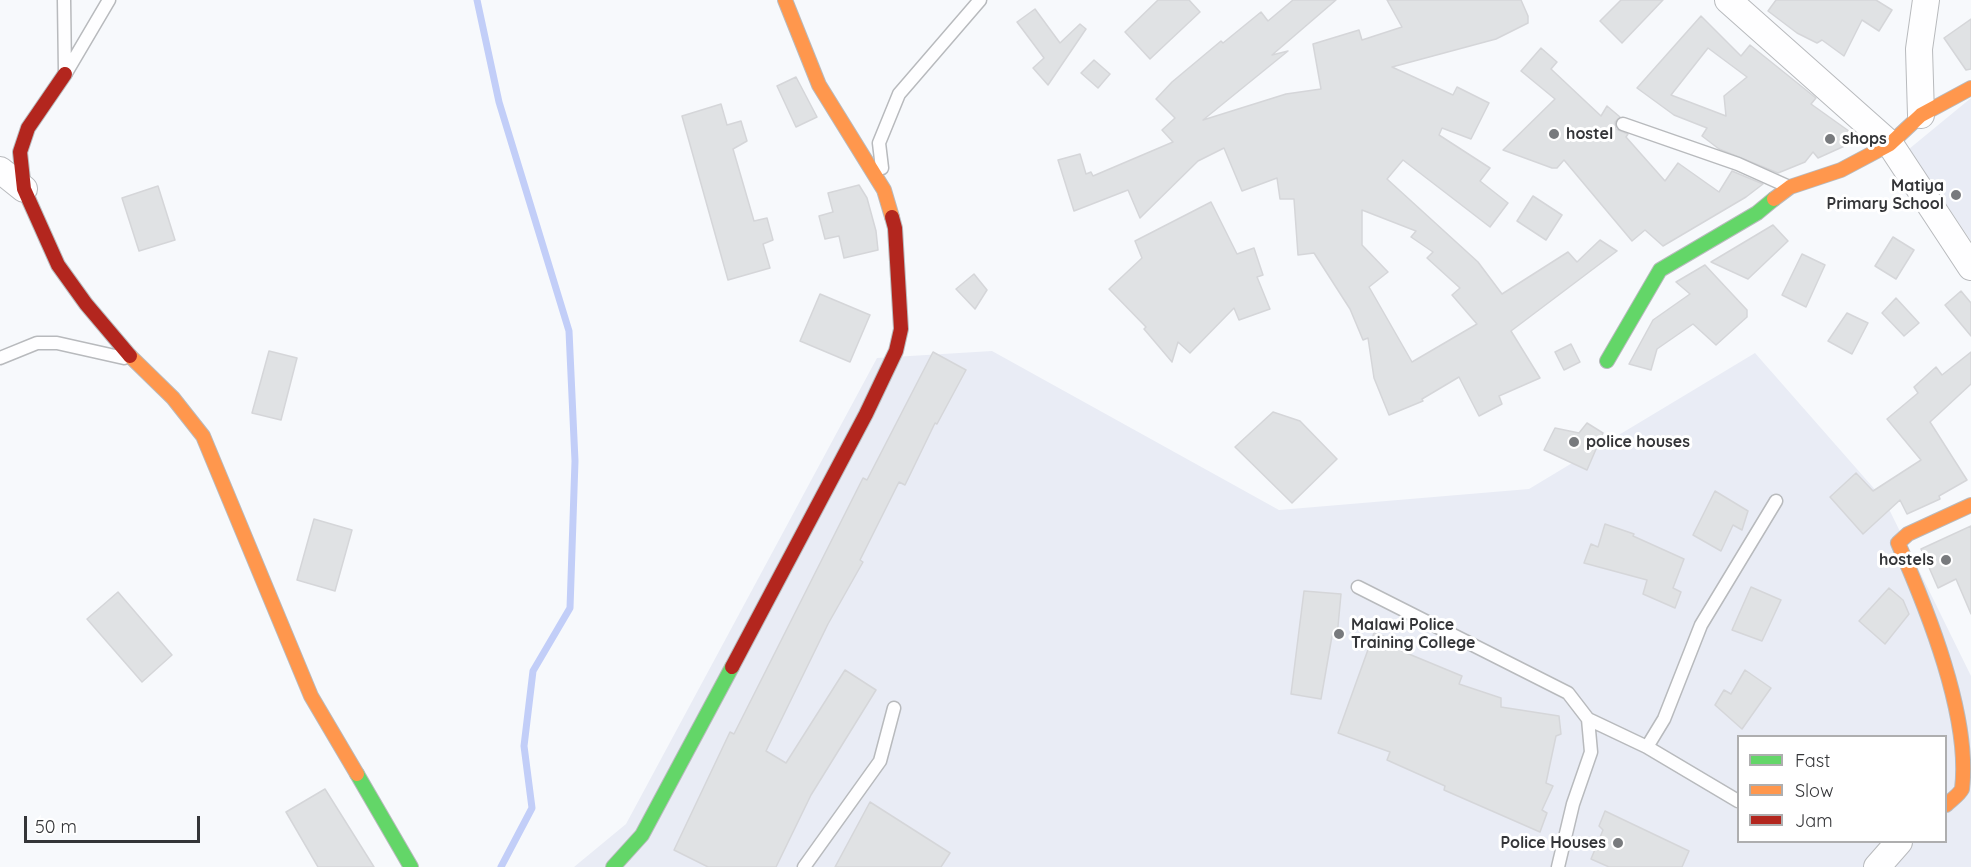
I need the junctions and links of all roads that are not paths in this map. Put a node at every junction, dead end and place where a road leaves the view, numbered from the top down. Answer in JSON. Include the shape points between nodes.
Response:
{"nodes":[{"id":1,"x":64,"y":0,"type":"edge"},
{"id":2,"x":109,"y":0,"type":"edge"},
{"id":3,"x":785,"y":0,"type":"edge"},
{"id":4,"x":980,"y":0,"type":"edge"},
{"id":5,"x":1728,"y":0,"type":"edge"},
{"id":6,"x":1926,"y":0,"type":"edge"},
{"id":7,"x":65,"y":74,"type":"junction"},
{"id":8,"x":1971,"y":88,"type":"edge"},
{"id":9,"x":1921,"y":115,"type":"junction"},
{"id":10,"x":1623,"y":124,"type":"dead end"},
{"id":11,"x":1890,"y":144,"type":"junction"},
{"id":12,"x":0,"y":170,"type":"edge"},
{"id":13,"x":1790,"y":187,"type":"junction"},
{"id":14,"x":24,"y":189,"type":"junction"},
{"id":15,"x":884,"y":190,"type":"junction"},
{"id":16,"x":1971,"y":267,"type":"edge"},
{"id":17,"x":0,"y":358,"type":"edge"},
{"id":18,"x":134,"y":360,"type":"junction"},
{"id":19,"x":1607,"y":361,"type":"dead end"},
{"id":20,"x":1776,"y":501,"type":"dead end"},
{"id":21,"x":1971,"y":505,"type":"edge"},
{"id":22,"x":1358,"y":587,"type":"dead end"},
{"id":23,"x":894,"y":708,"type":"dead end"},
{"id":24,"x":1588,"y":719,"type":"junction"},
{"id":25,"x":1647,"y":747,"type":"junction"},
{"id":26,"x":1737,"y":800,"type":"edge"},
{"id":27,"x":1947,"y":804,"type":"edge"},
{"id":28,"x":1898,"y":843,"type":"edge"},
{"id":29,"x":623,"y":864,"type":"edge"},
{"id":30,"x":411,"y":867,"type":"edge"},
{"id":31,"x":804,"y":867,"type":"edge"},
{"id":32,"x":1558,"y":867,"type":"edge"},
{"id":33,"x":1877,"y":867,"type":"edge"}],
"edges":[{"from":1,"to":7,"type":"lane"},
{"from":2,"to":7,"type":"lane"},
{"from":3,"to":15,"type":"street","via":[[819,85]]},
{"from":4,"to":15,"type":"lane","via":[[899,94],[879,143]]},
{"from":5,"to":11,"type":"street"},
{"from":6,"to":9,"type":"street","via":[[1919,49]]},
{"from":7,"to":14,"type":"street","via":[[28,128],[20,152]]},
{"from":8,"to":9,"type":"street"},
{"from":9,"to":11,"type":"street"},
{"from":10,"to":13,"type":"lane","via":[[1738,164]]},
{"from":11,"to":13,"type":"street","via":[[1841,170]]},
{"from":11,"to":16,"type":"street"},
{"from":12,"to":14,"type":"street"},
{"from":13,"to":19,"type":"street","via":[[1757,213],[1660,270]]},
{"from":14,"to":18,"type":"street","via":[[58,265]]},
{"from":15,"to":29,"type":"street","via":[[895,228],[901,329],[896,351],[656,810]]},
{"from":17,"to":18,"type":"lane","via":[[37,343],[57,343]]},
{"from":18,"to":30,"type":"street","via":[[173,398],[203,436],[311,696]]},
{"from":20,"to":25,"type":"lane","via":[[1701,625],[1664,719]]},
{"from":21,"to":27,"type":"street","via":[[1908,534],[1898,543],[1962,688],[1970,756],[1961,791]]},
{"from":22,"to":24,"type":"lane","via":[[1568,693]]},
{"from":23,"to":31,"type":"lane","via":[[880,761]]},
{"from":24,"to":25,"type":"lane"},
{"from":24,"to":32,"type":"lane","via":[[1591,752]]},
{"from":25,"to":26,"type":"lane"},
{"from":28,"to":33,"type":"street"}]}
